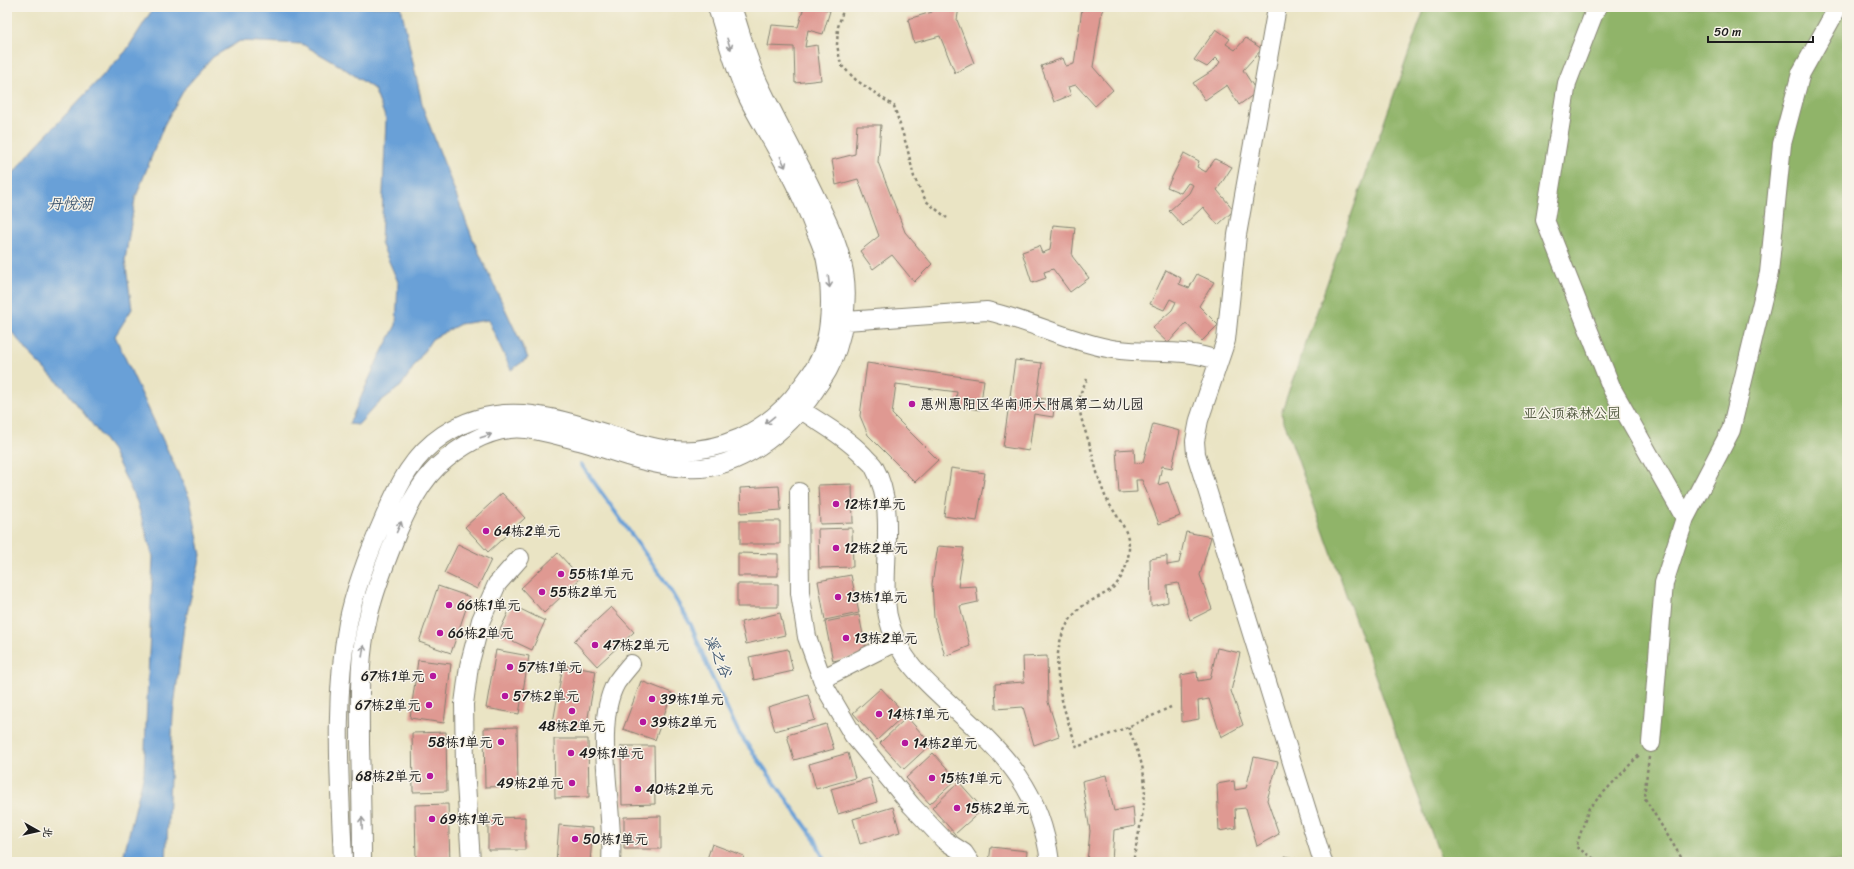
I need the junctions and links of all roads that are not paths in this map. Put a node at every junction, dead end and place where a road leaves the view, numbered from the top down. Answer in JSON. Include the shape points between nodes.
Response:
{"nodes":[{"id":1,"x":717,"y":7,"type":"edge"},
{"id":2,"x":732,"y":7,"type":"edge"},
{"id":3,"x":1277,"y":7,"type":"edge"},
{"id":4,"x":1598,"y":7,"type":"edge"},
{"id":5,"x":1838,"y":7,"type":"edge"},
{"id":6,"x":835,"y":322,"type":"junction"},
{"id":7,"x":1219,"y":361,"type":"junction"},
{"id":8,"x":795,"y":406,"type":"junction"},
{"id":9,"x":798,"y":492,"type":"dead end"},
{"id":10,"x":1685,"y":518,"type":"junction"},
{"id":11,"x":520,"y":558,"type":"dead end"},
{"id":12,"x":897,"y":641,"type":"junction"},
{"id":13,"x":631,"y":664,"type":"dead end"},
{"id":14,"x":822,"y":679,"type":"junction"},
{"id":15,"x":1650,"y":742,"type":"road end"},
{"id":16,"x":343,"y":862,"type":"edge"},
{"id":17,"x":362,"y":862,"type":"edge"},
{"id":18,"x":471,"y":862,"type":"edge"},
{"id":19,"x":611,"y":862,"type":"edge"},
{"id":20,"x":970,"y":862,"type":"edge"},
{"id":21,"x":1050,"y":862,"type":"edge"},
{"id":22,"x":1323,"y":862,"type":"edge"}],
"edges":[{"from":1,"to":6,"type":"street","one_way":true,"via":[[745,91],[779,152],[826,258]]},
{"from":2,"to":6,"type":"street","via":[[758,81],[826,217],[838,249],[844,275],[844,310]]},
{"from":3,"to":7,"type":"street","via":[[1237,235],[1226,340]]},
{"from":4,"to":10,"type":"street","via":[[1567,83],[1545,220],[1612,389]]},
{"from":5,"to":10,"type":"street","via":[[1801,73],[1782,144],[1769,272],[1731,430]]},
{"from":6,"to":7,"type":"street","via":[[987,311],[1107,348],[1135,353],[1172,351],[1196,354]]},
{"from":6,"to":8,"type":"street","via":[[839,342],[829,368]]},
{"from":7,"to":22,"type":"street","via":[[1198,420],[1196,454]]},
{"from":8,"to":12,"type":"street","via":[[831,429],[874,466],[884,493],[887,533],[886,602]]},
{"from":8,"to":16,"type":"street","one_way":true,"via":[[746,435],[725,444],[702,450],[674,451],[560,420],[522,413],[489,414],[444,434],[411,464],[379,530],[349,619],[338,714]]},
{"from":17,"to":8,"type":"street","one_way":true,"via":[[361,664],[367,620],[399,527],[416,493],[436,468],[481,437],[511,428],[549,433],[664,465],[689,469],[717,466],[764,442]]},
{"from":9,"to":14,"type":"street","via":[[800,593],[807,637]]},
{"from":10,"to":15,"type":"street","via":[[1664,583]]},
{"from":11,"to":18,"type":"street","via":[[497,584],[481,620],[469,666],[464,704]]},
{"from":12,"to":14,"type":"street"},
{"from":12,"to":21,"type":"street","via":[[905,656],[925,681],[1007,758],[1033,799],[1047,839]]},
{"from":13,"to":19,"type":"street","via":[[615,684],[606,712],[605,745]]},
{"from":14,"to":20,"type":"street","via":[[853,735],[911,805],[944,840],[964,853]]}]}
